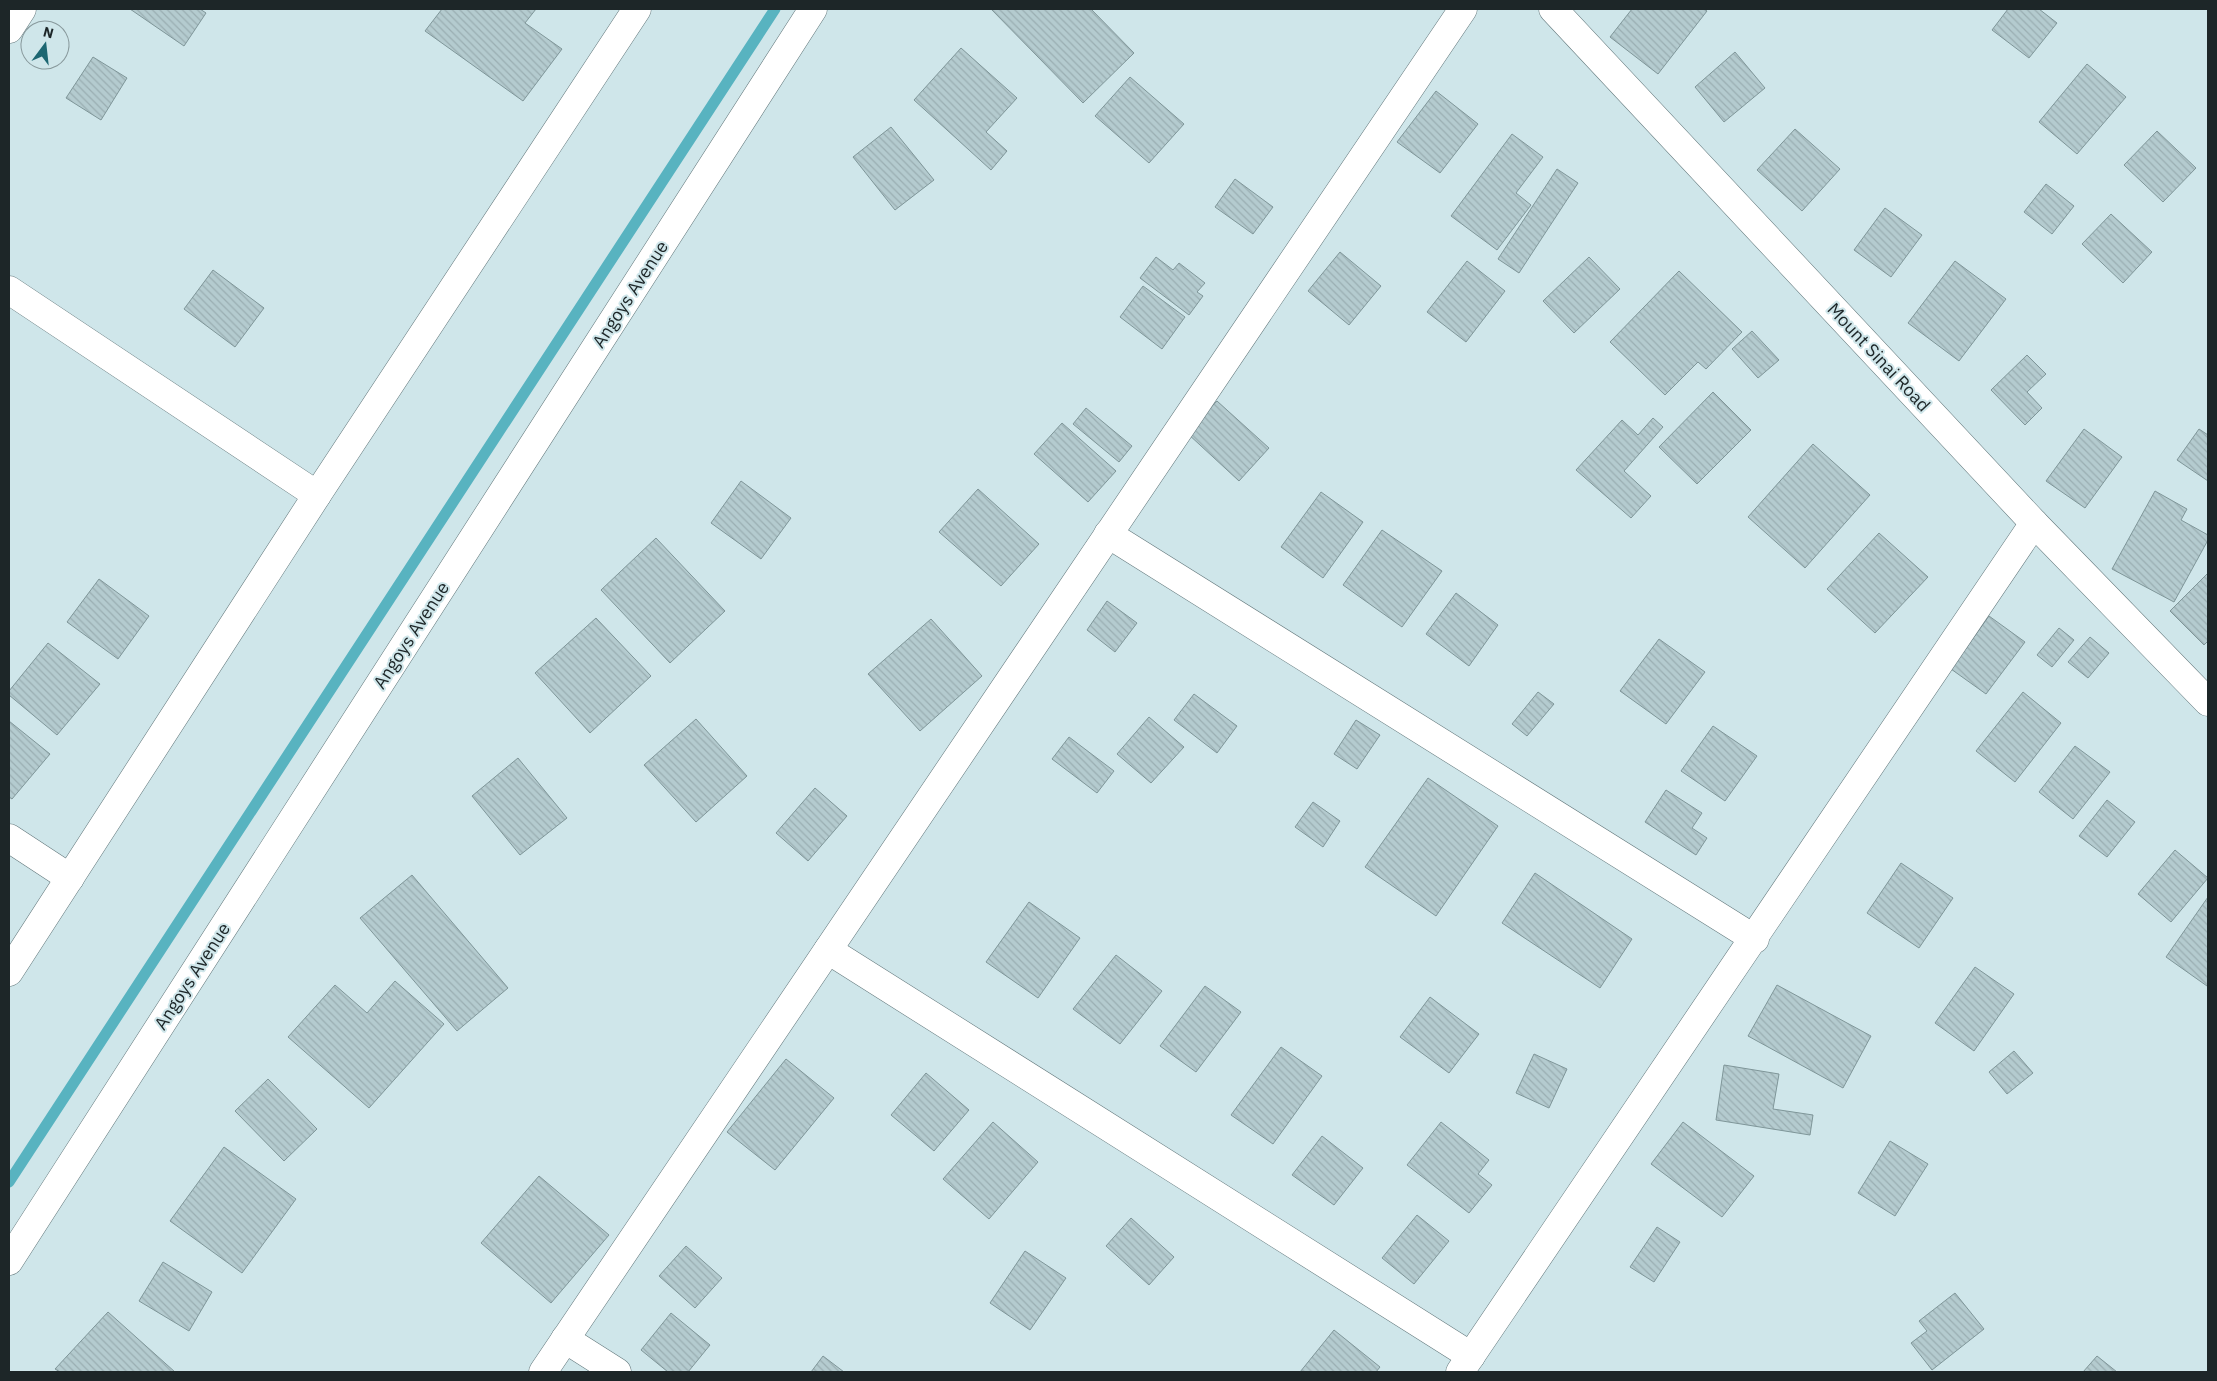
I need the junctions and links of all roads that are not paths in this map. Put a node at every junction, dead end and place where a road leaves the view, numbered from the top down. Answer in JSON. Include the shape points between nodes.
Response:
{"nodes":[{"id":1,"x":22,"y":9,"type":"edge"},
{"id":2,"x":638,"y":9,"type":"edge"},
{"id":3,"x":813,"y":9,"type":"edge"},
{"id":4,"x":1463,"y":9,"type":"edge"},
{"id":5,"x":1553,"y":9,"type":"edge"},
{"id":6,"x":9,"y":29,"type":"edge"},
{"id":7,"x":9,"y":290,"type":"edge"},
{"id":8,"x":317,"y":495,"type":"junction"},
{"id":9,"x":2034,"y":522,"type":"junction"},
{"id":10,"x":1108,"y":534,"type":"junction"},
{"id":11,"x":2208,"y":702,"type":"edge"},
{"id":12,"x":9,"y":838,"type":"edge"},
{"id":13,"x":70,"y":878,"type":"junction"},
{"id":14,"x":1755,"y":939,"type":"junction"},
{"id":15,"x":828,"y":950,"type":"junction"},
{"id":16,"x":9,"y":972,"type":"edge"},
{"id":17,"x":9,"y":1261,"type":"edge"},
{"id":18,"x":565,"y":1339,"type":"junction"},
{"id":19,"x":1466,"y":1364,"type":"edge"},
{"id":20,"x":543,"y":1372,"type":"edge"},
{"id":21,"x":617,"y":1372,"type":"edge"}],
"edges":[{"from":1,"to":6,"type":"street"},
{"from":2,"to":8,"type":"street"},
{"from":3,"to":17,"type":"street","name":"Angoys Avenue"},
{"from":4,"to":10,"type":"street"},
{"from":5,"to":9,"type":"street","name":"Mount Sinai Road"},
{"from":7,"to":8,"type":"street"},
{"from":8,"to":13,"type":"street"},
{"from":9,"to":11,"type":"street","name":"Mount Sinai Road"},
{"from":9,"to":14,"type":"street"},
{"from":10,"to":14,"type":"street"},
{"from":10,"to":15,"type":"street"},
{"from":12,"to":13,"type":"street"},
{"from":13,"to":16,"type":"street"},
{"from":14,"to":19,"type":"street"},
{"from":15,"to":18,"type":"street"},
{"from":15,"to":19,"type":"street"},
{"from":18,"to":20,"type":"street"},
{"from":18,"to":21,"type":"street"}]}
